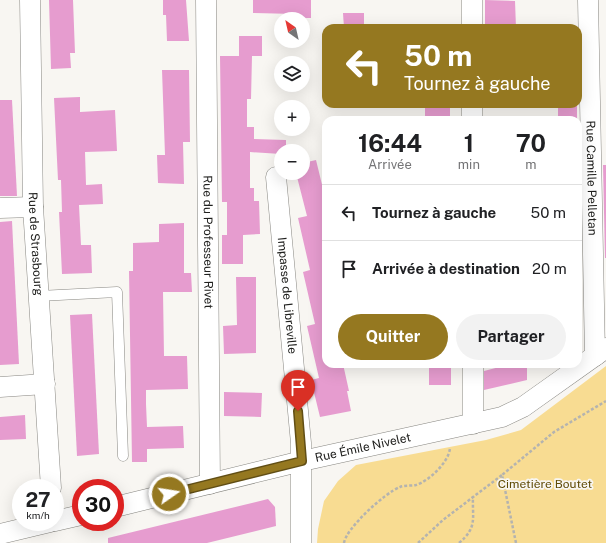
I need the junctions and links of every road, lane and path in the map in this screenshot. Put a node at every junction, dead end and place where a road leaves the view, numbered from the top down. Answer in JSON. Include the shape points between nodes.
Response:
{"nodes":[{"id":1,"x":30,"y":0,"type":"edge"},
{"id":2,"x":206,"y":0,"type":"edge"},
{"id":3,"x":472,"y":0,"type":"edge"},
{"id":4,"x":588,"y":0,"type":"edge"},
{"id":5,"x":472,"y":24,"type":"edge"},
{"id":6,"x":276,"y":180,"type":"edge"},
{"id":7,"x":33,"y":207,"type":"junction"},
{"id":8,"x":0,"y":208,"type":"edge"},
{"id":9,"x":39,"y":296,"type":"junction"},
{"id":10,"x":601,"y":352,"type":"edge"},
{"id":11,"x":582,"y":365,"type":"edge"},
{"id":12,"x":473,"y":368,"type":"edge"},
{"id":13,"x":578,"y":368,"type":"edge"},
{"id":14,"x":45,"y":384,"type":"junction"},
{"id":15,"x":0,"y":387,"type":"edge"},
{"id":16,"x":606,"y":401,"type":"edge"},
{"id":17,"x":473,"y":424,"type":"junction"},
{"id":18,"x":452,"y":429,"type":"junction"},
{"id":19,"x":123,"y":456,"type":"dead end"},
{"id":20,"x":302,"y":461,"type":"junction"},
{"id":21,"x":502,"y":475,"type":"junction"},
{"id":22,"x":50,"y":479,"type":"edge"},
{"id":23,"x":210,"y":484,"type":"junction"},
{"id":24,"x":473,"y":496,"type":"junction"},
{"id":25,"x":124,"y":504,"type":"edge"},
{"id":26,"x":12,"y":531,"type":"edge"},
{"id":27,"x":0,"y":534,"type":"edge"},
{"id":28,"x":465,"y":538,"type":"junction"},
{"id":29,"x":301,"y":543,"type":"edge"},
{"id":30,"x":344,"y":543,"type":"edge"},
{"id":31,"x":418,"y":543,"type":"edge"},
{"id":32,"x":459,"y":543,"type":"edge"},
{"id":33,"x":466,"y":543,"type":"edge"},
{"id":34,"x":516,"y":543,"type":"edge"}],
"edges":[{"from":1,"to":7,"type":"street","name":"Rue de Strasbourg"},
{"from":2,"to":23,"type":"street","name":"Rue du Professeur Rivet"},
{"from":3,"to":5,"type":"street"},
{"from":4,"to":10,"type":"street","name":"Rue Camille Pelletan"},
{"from":6,"to":20,"type":"street","name":"Impasse de Libreville"},
{"from":7,"to":8,"type":"street"},
{"from":7,"to":9,"type":"street","name":"Rue de Strasbourg"},
{"from":9,"to":14,"type":"street","name":"Rue de Strasbourg"},
{"from":9,"to":19,"type":"lane","via":[[117,292]]},
{"from":10,"to":11,"type":"street","name":"Rue Émile Nivelet"},
{"from":12,"to":17,"type":"street"},
{"from":13,"to":17,"type":"street","name":"Rue Émile Nivelet","via":[[523,407],[502,417]]},
{"from":14,"to":15,"type":"street"},
{"from":14,"to":22,"type":"street","name":"Rue de Strasbourg"},
{"from":16,"to":21,"type":"path","via":[[554,432]]},
{"from":17,"to":18,"type":"street","name":"Rue Émile Nivelet"},
{"from":18,"to":20,"type":"street","name":"Rue Émile Nivelet"},
{"from":18,"to":30,"type":"path","via":[[450,456],[436,472],[416,485],[400,487],[362,515]]},
{"from":20,"to":23,"type":"street","name":"Rue Émile Nivelet"},
{"from":20,"to":29,"type":"street","name":"Impasse de Libreville"},
{"from":21,"to":24,"type":"path"},
{"from":21,"to":34,"type":"path"},
{"from":23,"to":25,"type":"street","name":"Rue Émile Nivelet"},
{"from":24,"to":28,"type":"path","via":[[474,515],[470,534]]},
{"from":24,"to":31,"type":"path"},
{"from":26,"to":27,"type":"street"},
{"from":28,"to":32,"type":"path"},
{"from":28,"to":33,"type":"path"}]}
